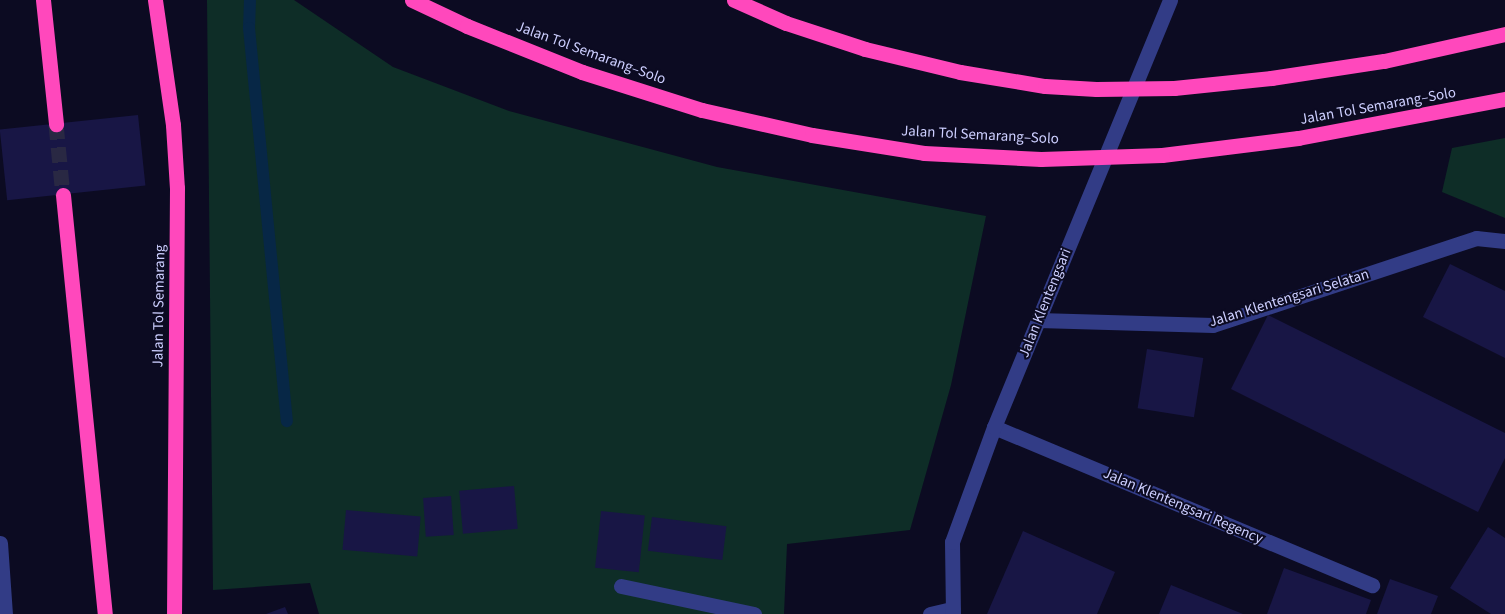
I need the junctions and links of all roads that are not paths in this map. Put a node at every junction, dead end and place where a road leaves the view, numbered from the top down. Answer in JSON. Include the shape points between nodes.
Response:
{"nodes":[{"id":1,"x":43,"y":0,"type":"edge"},
{"id":2,"x":155,"y":0,"type":"edge"},
{"id":3,"x":412,"y":0,"type":"edge"},
{"id":4,"x":734,"y":0,"type":"edge"},
{"id":5,"x":1170,"y":0,"type":"edge"},
{"id":6,"x":1505,"y":34,"type":"edge"},
{"id":7,"x":1505,"y":99,"type":"edge"},
{"id":8,"x":56,"y":124,"type":"tunnel mouth"},
{"id":9,"x":63,"y":195,"type":"tunnel mouth"},
{"id":10,"x":1505,"y":241,"type":"edge"},
{"id":11,"x":1038,"y":320,"type":"junction"},
{"id":12,"x":994,"y":427,"type":"junction"},
{"id":13,"x":0,"y":543,"type":"edge"},
{"id":14,"x":1372,"y":585,"type":"dead end"},
{"id":15,"x":621,"y":586,"type":"dead end"},
{"id":16,"x":1,"y":593,"type":"edge"},
{"id":17,"x":953,"y":611,"type":"edge"},
{"id":18,"x":5,"y":614,"type":"edge"},
{"id":19,"x":105,"y":614,"type":"edge"},
{"id":20,"x":174,"y":614,"type":"edge"},
{"id":21,"x":754,"y":614,"type":"edge"},
{"id":22,"x":930,"y":614,"type":"edge"}],
"edges":[{"from":1,"to":8,"type":"highway"},
{"from":2,"to":20,"type":"highway","name":"Jalan Tol Semarang","via":[[173,125],[177,188]]},
{"from":3,"to":7,"type":"highway","name":"Jalan Tol Semarang–Solo","bridge":true,"via":[[582,72],[702,110],[812,135],[924,153],[1041,159],[1162,155],[1298,138]]},
{"from":4,"to":6,"type":"highway","bridge":true,"via":[[786,24],[865,49],[960,72],[1045,86],[1096,89],[1174,88],[1271,78],[1384,61]]},
{"from":5,"to":11,"type":"street","name":"Jalan Klentengsari"},
{"from":9,"to":19,"type":"highway"},
{"from":10,"to":11,"type":"street","name":"Jalan Klentengsari Selatan","via":[[1476,238],[1213,325]]},
{"from":11,"to":12,"type":"street","name":"Jalan Klentengsari"},
{"from":12,"to":14,"type":"street","name":"Jalan Klentengsari Regency"},
{"from":12,"to":17,"type":"street","name":"Jalan Klentengsari","via":[[952,542]]},
{"from":13,"to":16,"type":"street"},
{"from":15,"to":21,"type":"street"},
{"from":16,"to":18,"type":"street"},
{"from":17,"to":22,"type":"street"}]}
